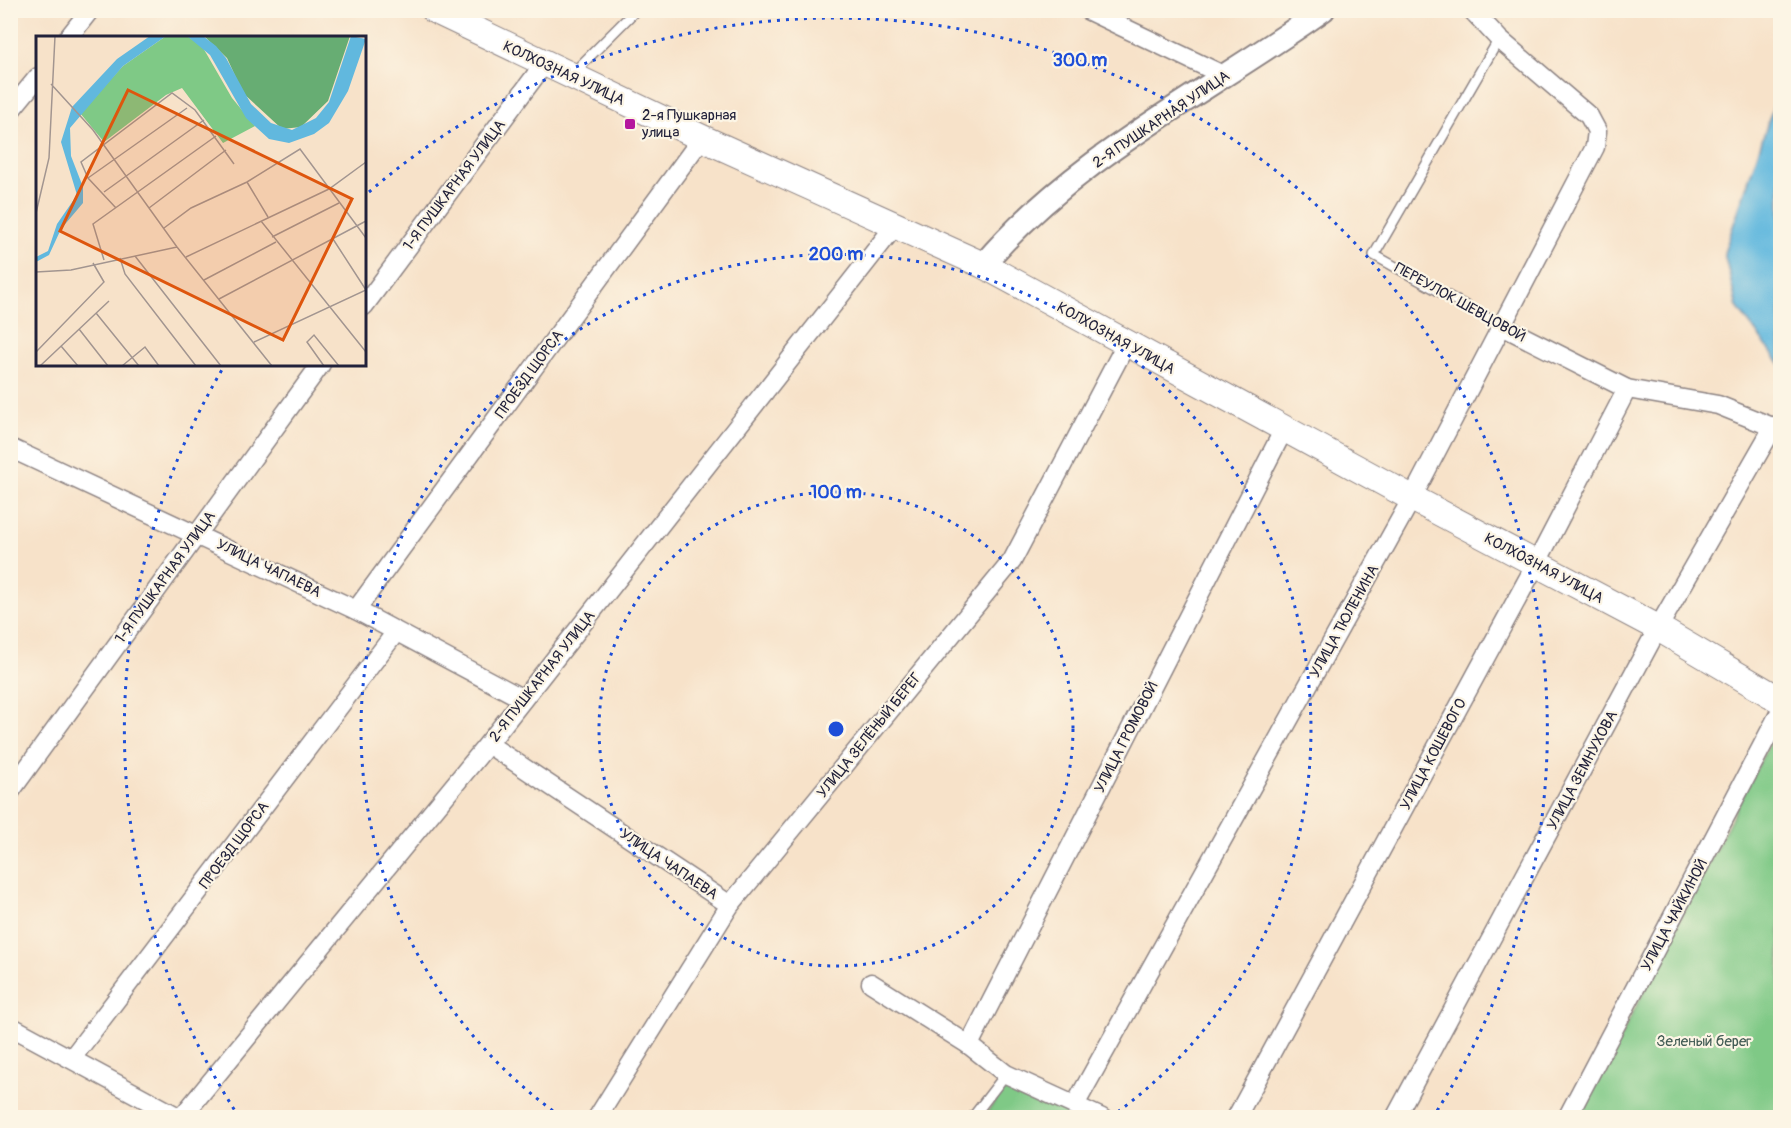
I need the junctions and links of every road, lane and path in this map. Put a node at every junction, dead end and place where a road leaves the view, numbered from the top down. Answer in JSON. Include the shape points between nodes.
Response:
{"nodes":[{"id":1,"x":90,"y":10,"type":"edge"},
{"id":2,"x":434,"y":10,"type":"edge"},
{"id":3,"x":636,"y":10,"type":"edge"},
{"id":4,"x":1087,"y":10,"type":"edge"},
{"id":5,"x":1472,"y":10,"type":"edge"},
{"id":6,"x":1315,"y":13,"type":"edge"},
{"id":7,"x":70,"y":36,"type":"edge"},
{"id":8,"x":1499,"y":39,"type":"junction"},
{"id":9,"x":544,"y":64,"type":"junction"},
{"id":10,"x":569,"y":76,"type":"junction"},
{"id":11,"x":1225,"y":76,"type":"junction"},
{"id":12,"x":36,"y":79,"type":"edge"},
{"id":13,"x":10,"y":111,"type":"edge"},
{"id":14,"x":702,"y":138,"type":"junction"},
{"id":15,"x":894,"y":226,"type":"junction"},
{"id":16,"x":983,"y":265,"type":"junction"},
{"id":17,"x":366,"y":303,"type":"edge"},
{"id":18,"x":1502,"y":326,"type":"junction"},
{"id":19,"x":1126,"y":344,"type":"junction"},
{"id":20,"x":320,"y":366,"type":"edge"},
{"id":21,"x":1627,"y":389,"type":"junction"},
{"id":22,"x":1777,"y":428,"type":"edge"},
{"id":23,"x":1284,"y":429,"type":"junction"},
{"id":24,"x":10,"y":448,"type":"edge"},
{"id":25,"x":1412,"y":498,"type":"junction"},
{"id":26,"x":196,"y":533,"type":"junction"},
{"id":27,"x":1536,"y":564,"type":"junction"},
{"id":28,"x":356,"y":610,"type":"junction"},
{"id":29,"x":1658,"y":628,"type":"junction"},
{"id":30,"x":396,"y":632,"type":"junction"},
{"id":31,"x":523,"y":699,"type":"junction"},
{"id":32,"x":1780,"y":700,"type":"edge"},
{"id":33,"x":1780,"y":712,"type":"edge"},
{"id":34,"x":488,"y":744,"type":"junction"},
{"id":35,"x":10,"y":792,"type":"edge"},
{"id":36,"x":730,"y":905,"type":"junction"},
{"id":37,"x":871,"y":983,"type":"dead end"},
{"id":38,"x":10,"y":1026,"type":"edge"},
{"id":39,"x":969,"y":1045,"type":"junction"},
{"id":40,"x":72,"y":1058,"type":"junction"},
{"id":41,"x":1006,"y":1074,"type":"junction"},
{"id":42,"x":1076,"y":1105,"type":"junction"},
{"id":43,"x":181,"y":1118,"type":"edge"},
{"id":44,"x":597,"y":1118,"type":"edge"},
{"id":45,"x":972,"y":1118,"type":"edge"},
{"id":46,"x":1102,"y":1118,"type":"edge"},
{"id":47,"x":1236,"y":1118,"type":"edge"},
{"id":48,"x":1395,"y":1118,"type":"edge"},
{"id":49,"x":1567,"y":1118,"type":"edge"}],
"edges":[{"from":1,"to":7,"type":"street"},
{"from":2,"to":9,"type":"main road","name":"КОЛХОЗНАЯ УЛИЦА"},
{"from":3,"to":10,"type":"lane"},
{"from":4,"to":11,"type":"street"},
{"from":5,"to":8,"type":"street"},
{"from":6,"to":11,"type":"street","name":"2-Я ПУШКАРНАЯ УЛИЦА"},
{"from":8,"to":18,"type":"street","name":"УЛИЦА ТЮЛЕНИНА","via":[[1589,116],[1597,131],[1595,147]]},
{"from":8,"to":18,"type":"lane","name":"ПЕРЕУЛОК ШЕВЦОВОЙ","via":[[1374,255]]},
{"from":9,"to":10,"type":"main road","name":"КОЛХОЗНАЯ УЛИЦА"},
{"from":9,"to":17,"type":"street","name":"1-Я ПУШКАРНАЯ УЛИЦА"},
{"from":10,"to":14,"type":"main road","name":"КОЛХОЗНАЯ УЛИЦА"},
{"from":11,"to":16,"type":"street","name":"2-Я ПУШКАРНАЯ УЛИЦА","via":[[1110,150],[1008,235]]},
{"from":12,"to":13,"type":"street"},
{"from":14,"to":15,"type":"main road","name":"КОЛХОЗНАЯ УЛИЦА"},
{"from":14,"to":28,"type":"street","name":"ПРОЕЗД ЩОРСА"},
{"from":15,"to":16,"type":"main road","name":"КОЛХОЗНАЯ УЛИЦА"},
{"from":15,"to":31,"type":"street","name":"2-Я ПУШКАРНАЯ УЛИЦА"},
{"from":16,"to":19,"type":"main road","name":"КОЛХОЗНАЯ УЛИЦА"},
{"from":18,"to":21,"type":"street","name":"ПЕРЕУЛОК ШЕВЦОВОЙ"},
{"from":18,"to":25,"type":"street","name":"УЛИЦА ТЮЛЕНИНА"},
{"from":19,"to":23,"type":"main road","name":"КОЛХОЗНАЯ УЛИЦА"},
{"from":19,"to":36,"type":"street","name":"УЛИЦА ЗЕЛЁНЫЙ БЕРЕГ","via":[[1012,561]]},
{"from":20,"to":26,"type":"street","name":"1-Я ПУШКАРНАЯ УЛИЦА"},
{"from":21,"to":22,"type":"street","name":"ПЕРЕУЛОК ШЕВЦОВОЙ","via":[[1718,405]]},
{"from":21,"to":27,"type":"street","name":"УЛИЦА КОШЕВОГО"},
{"from":22,"to":29,"type":"street","name":"УЛИЦА ЗЕМНУХОВА"},
{"from":23,"to":25,"type":"main road","name":"КОЛХОЗНАЯ УЛИЦА"},
{"from":23,"to":39,"type":"street","name":"УЛИЦА ГРОМОВОЙ"},
{"from":24,"to":26,"type":"street","name":"УЛИЦА ЧАПАЕВА"},
{"from":25,"to":27,"type":"main road","name":"КОЛХОЗНАЯ УЛИЦА"},
{"from":25,"to":42,"type":"street","name":"УЛИЦА ТЮЛЕНИНА"},
{"from":26,"to":28,"type":"street","name":"УЛИЦА ЧАПАЕВА"},
{"from":26,"to":35,"type":"street","name":"1-Я ПУШКАРНАЯ УЛИЦА"},
{"from":27,"to":29,"type":"main road","name":"КОЛХОЗНАЯ УЛИЦА"},
{"from":27,"to":47,"type":"street","name":"УЛИЦА КОШЕВОГО"},
{"from":28,"to":30,"type":"street","name":"УЛИЦА ЧАПАЕВА"},
{"from":29,"to":32,"type":"main road","name":"КОЛХОЗНАЯ УЛИЦА"},
{"from":29,"to":48,"type":"street","name":"УЛИЦА ЗЕМНУХОВА"},
{"from":30,"to":31,"type":"street","name":"УЛИЦА ЧАПАЕВА"},
{"from":30,"to":40,"type":"street","name":"ПРОЕЗД ЩОРСА"},
{"from":31,"to":34,"type":"street","name":"2-Я ПУШКАРНАЯ УЛИЦА"},
{"from":33,"to":49,"type":"street","name":"УЛИЦА ЧАЙКИНОЙ"},
{"from":34,"to":36,"type":"street","name":"УЛИЦА ЧАПАЕВА"},
{"from":34,"to":43,"type":"street","name":"2-Я ПУШКАРНАЯ УЛИЦА"},
{"from":36,"to":44,"type":"street","name":"УЛИЦА ЗЕЛЁНЫЙ БЕРЕГ"},
{"from":37,"to":39,"type":"street"},
{"from":38,"to":40,"type":"street"},
{"from":39,"to":41,"type":"street"},
{"from":40,"to":43,"type":"street"},
{"from":41,"to":42,"type":"street"},
{"from":41,"to":45,"type":"lane"},
{"from":42,"to":46,"type":"street"}]}
